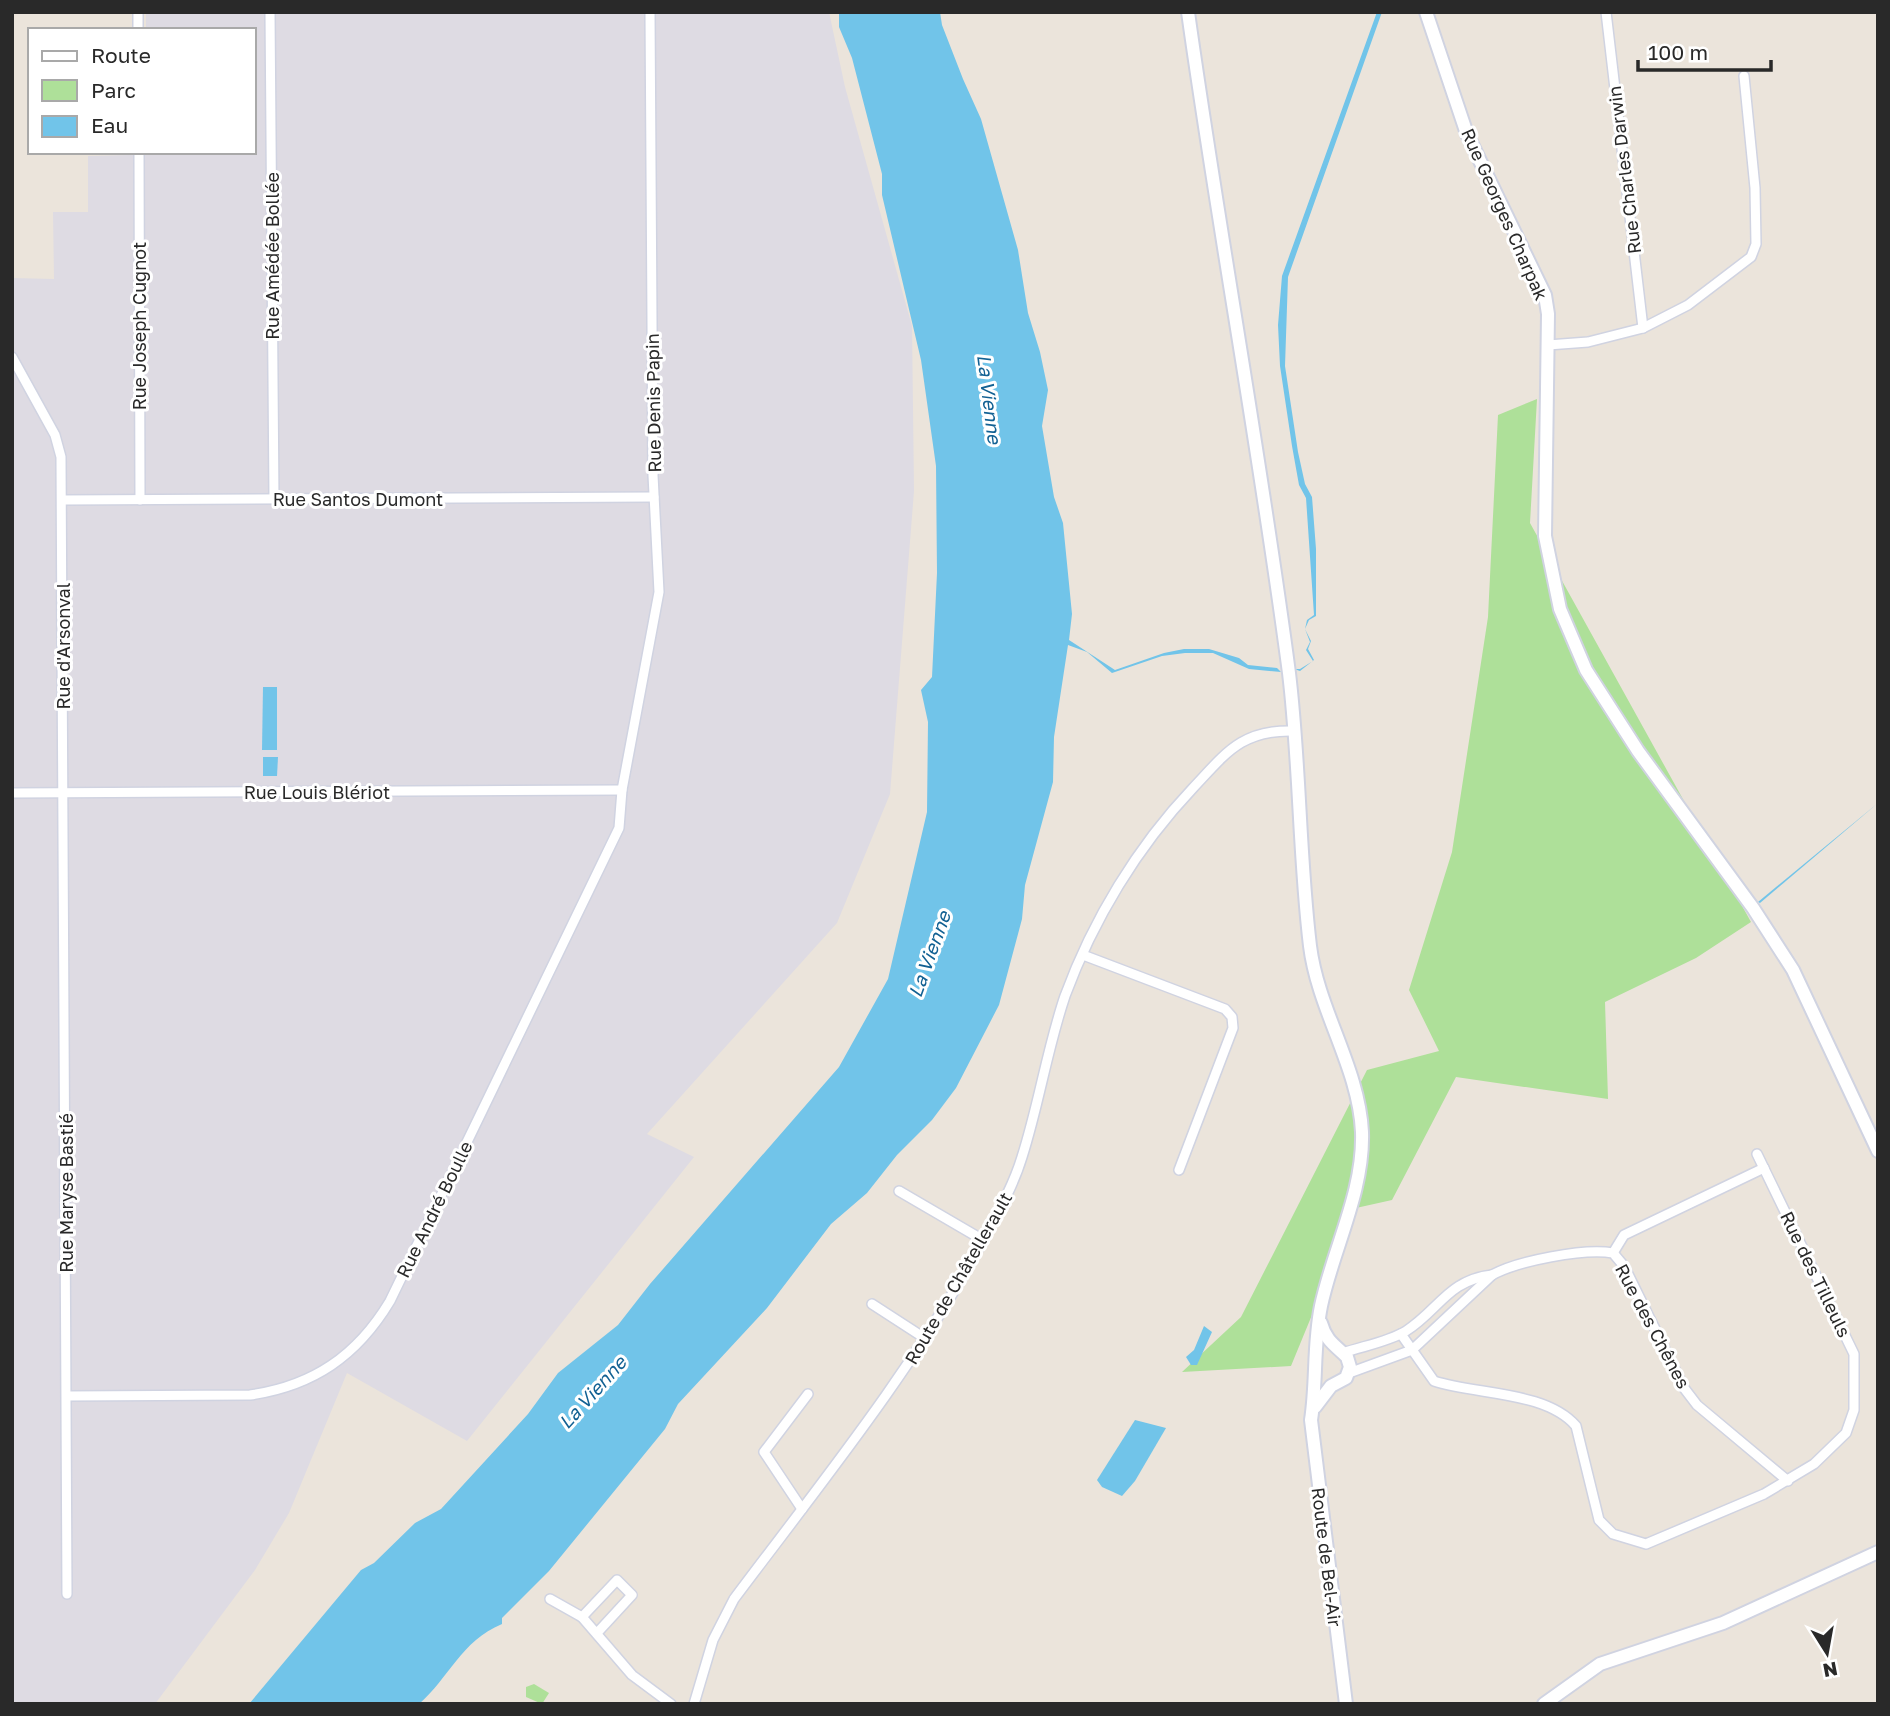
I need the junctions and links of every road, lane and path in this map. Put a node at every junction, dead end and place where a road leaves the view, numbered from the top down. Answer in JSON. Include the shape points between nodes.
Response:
{"nodes":[{"id":1,"x":270,"y":12,"type":"edge"},
{"id":2,"x":650,"y":12,"type":"edge"},
{"id":3,"x":1188,"y":12,"type":"edge"},
{"id":4,"x":1426,"y":12,"type":"edge"},
{"id":5,"x":1606,"y":12,"type":"edge"},
{"id":6,"x":1744,"y":76,"type":"dead end"},
{"id":7,"x":139,"y":154,"type":"edge"},
{"id":8,"x":1643,"y":327,"type":"junction"},
{"id":9,"x":1548,"y":345,"type":"junction"},
{"id":10,"x":12,"y":357,"type":"edge"},
{"id":11,"x":654,"y":497,"type":"junction"},
{"id":12,"x":274,"y":499,"type":"junction"},
{"id":13,"x":62,"y":500,"type":"junction"},
{"id":14,"x":140,"y":500,"type":"junction"},
{"id":15,"x":1295,"y":731,"type":"junction"},
{"id":16,"x":622,"y":790,"type":"junction"},
{"id":17,"x":12,"y":793,"type":"edge"},
{"id":18,"x":64,"y":793,"type":"junction"},
{"id":19,"x":1083,"y":955,"type":"junction"},
{"id":20,"x":1878,"y":1151,"type":"edge"},
{"id":21,"x":1757,"y":1154,"type":"dead end"},
{"id":22,"x":1764,"y":1168,"type":"junction"},
{"id":23,"x":1178,"y":1170,"type":"dead end"},
{"id":24,"x":899,"y":1191,"type":"dead end"},
{"id":25,"x":983,"y":1240,"type":"junction"},
{"id":26,"x":1612,"y":1253,"type":"junction"},
{"id":27,"x":1492,"y":1275,"type":"junction"},
{"id":28,"x":872,"y":1304,"type":"dead end"},
{"id":29,"x":1319,"y":1316,"type":"junction"},
{"id":30,"x":1401,"y":1334,"type":"junction"},
{"id":31,"x":926,"y":1339,"type":"junction"},
{"id":32,"x":1412,"y":1350,"type":"junction"},
{"id":33,"x":1339,"y":1351,"type":"junction"},
{"id":34,"x":1317,"y":1356,"type":"junction"},
{"id":35,"x":1349,"y":1373,"type":"junction"},
{"id":36,"x":1315,"y":1377,"type":"junction"},
{"id":37,"x":1331,"y":1385,"type":"junction"},
{"id":38,"x":808,"y":1394,"type":"dead end"},
{"id":39,"x":67,"y":1396,"type":"junction"},
{"id":40,"x":1312,"y":1411,"type":"junction"},
{"id":41,"x":1788,"y":1480,"type":"junction"},
{"id":42,"x":802,"y":1509,"type":"junction"},
{"id":43,"x":1878,"y":1552,"type":"edge"},
{"id":44,"x":66,"y":1594,"type":"dead end"},
{"id":45,"x":550,"y":1599,"type":"dead end"},
{"id":46,"x":582,"y":1617,"type":"junction"},
{"id":47,"x":597,"y":1633,"type":"junction"},
{"id":48,"x":671,"y":1704,"type":"edge"},
{"id":49,"x":694,"y":1704,"type":"edge"},
{"id":50,"x":1346,"y":1704,"type":"edge"},
{"id":51,"x":1544,"y":1704,"type":"edge"}],
"edges":[{"from":1,"to":12,"type":"street","name":"Rue Amédée Bollée"},
{"from":2,"to":11,"type":"street","name":"Rue Denis Papin"},
{"from":3,"to":15,"type":"street"},
{"from":4,"to":9,"type":"street","name":"Rue Georges Charpak","via":[[1467,134],[1545,295]]},
{"from":5,"to":8,"type":"street","name":"Rue Charles Darwin"},
{"from":6,"to":8,"type":"street","via":[[1756,244],[1746,263],[1688,306]]},
{"from":7,"to":14,"type":"street","name":"Rue Joseph Cugnot"},
{"from":8,"to":9,"type":"street","via":[[1588,342]]},
{"from":9,"to":20,"type":"street","name":"Rue Georges Charpak","via":[[1545,536],[1554,589],[1587,670],[1638,751],[1793,970]]},
{"from":10,"to":13,"type":"street","name":"Rue d'Arsonval","via":[[58,442]]},
{"from":11,"to":12,"type":"street","name":"Rue Santos Dumont"},
{"from":11,"to":16,"type":"street","name":"Rue Denis Papin","via":[[658,602]]},
{"from":12,"to":14,"type":"street","name":"Rue Santos Dumont"},
{"from":13,"to":14,"type":"street","name":"Rue Santos Dumont"},
{"from":13,"to":18,"type":"street","name":"Rue d'Arsonval"},
{"from":15,"to":19,"type":"street","name":"Route de Châtellerault","via":[[1249,736],[1220,759],[1147,844],[1110,900]]},
{"from":15,"to":29,"type":"street","via":[[1311,955],[1357,1100],[1362,1130],[1356,1184]]},
{"from":16,"to":18,"type":"street","name":"Rue Louis Blériot"},
{"from":16,"to":39,"type":"street","name":"Rue André Boulle","via":[[619,828],[390,1301],[361,1342],[331,1367],[272,1392]]},
{"from":17,"to":18,"type":"street","name":"Rue Louis Blériot"},
{"from":18,"to":39,"type":"street","name":"Rue Maryse Bastié"},
{"from":19,"to":23,"type":"street","via":[[1226,1009],[1232,1017],[1233,1028]]},
{"from":19,"to":25,"type":"street","name":"Route de Châtellerault","via":[[1054,1032],[1021,1161]]},
{"from":21,"to":22,"type":"street","name":"Rue des Tilleuls"},
{"from":22,"to":26,"type":"street","via":[[1624,1235]]},
{"from":22,"to":41,"type":"street","name":"Rue des Tilleuls","via":[[1854,1354],[1854,1410],[1846,1433],[1814,1464]]},
{"from":24,"to":25,"type":"street"},
{"from":25,"to":31,"type":"street","name":"Route de Châtellerault"},
{"from":26,"to":27,"type":"street","name":"Rue des Chênes","via":[[1578,1254],[1505,1268]]},
{"from":26,"to":41,"type":"street","name":"Rue des Chênes","via":[[1624,1266],[1684,1388],[1697,1405]]},
{"from":27,"to":30,"type":"street","name":"Rue des Chênes","via":[[1453,1288]]},
{"from":27,"to":32,"type":"street","name":"Rue des Chênes"},
{"from":28,"to":31,"type":"street"},
{"from":29,"to":33,"type":"street","via":[[1324,1334]]},
{"from":29,"to":34,"type":"street"},
{"from":30,"to":32,"type":"street","name":"Rue des Tilleuls"},
{"from":30,"to":33,"type":"street","name":"Rue des Chênes"},
{"from":31,"to":42,"type":"street","name":"Route de Châtellerault"},
{"from":32,"to":35,"type":"street","name":"Rue des Chênes"},
{"from":32,"to":41,"type":"street","name":"Rue des Tilleuls","via":[[1434,1381],[1548,1405],[1566,1414],[1576,1426],[1600,1520],[1613,1534],[1632,1542],[1646,1544],[1675,1534]]},
{"from":33,"to":34,"type":"street","via":[[1325,1350]]},
{"from":33,"to":35,"type":"street","via":[[1349,1362]]},
{"from":34,"to":36,"type":"street"},
{"from":35,"to":37,"type":"street","via":[[1342,1382]]},
{"from":36,"to":37,"type":"street"},
{"from":36,"to":40,"type":"street","name":"Route de Bel-Air"},
{"from":37,"to":40,"type":"street"},
{"from":38,"to":42,"type":"street","via":[[764,1452]]},
{"from":39,"to":44,"type":"street","name":"Rue Maryse Bastié"},
{"from":40,"to":50,"type":"street","name":"Route de Bel-Air","via":[[1311,1438]]},
{"from":42,"to":49,"type":"street","name":"Route de Châtellerault","via":[[734,1599],[713,1640]]},
{"from":43,"to":51,"type":"street","via":[[1723,1623],[1600,1664]]},
{"from":45,"to":46,"type":"street"},
{"from":46,"to":47,"type":"street"},
{"from":46,"to":47,"type":"street","via":[[617,1580],[632,1595]]},
{"from":47,"to":48,"type":"street","via":[[632,1675]]}]}
